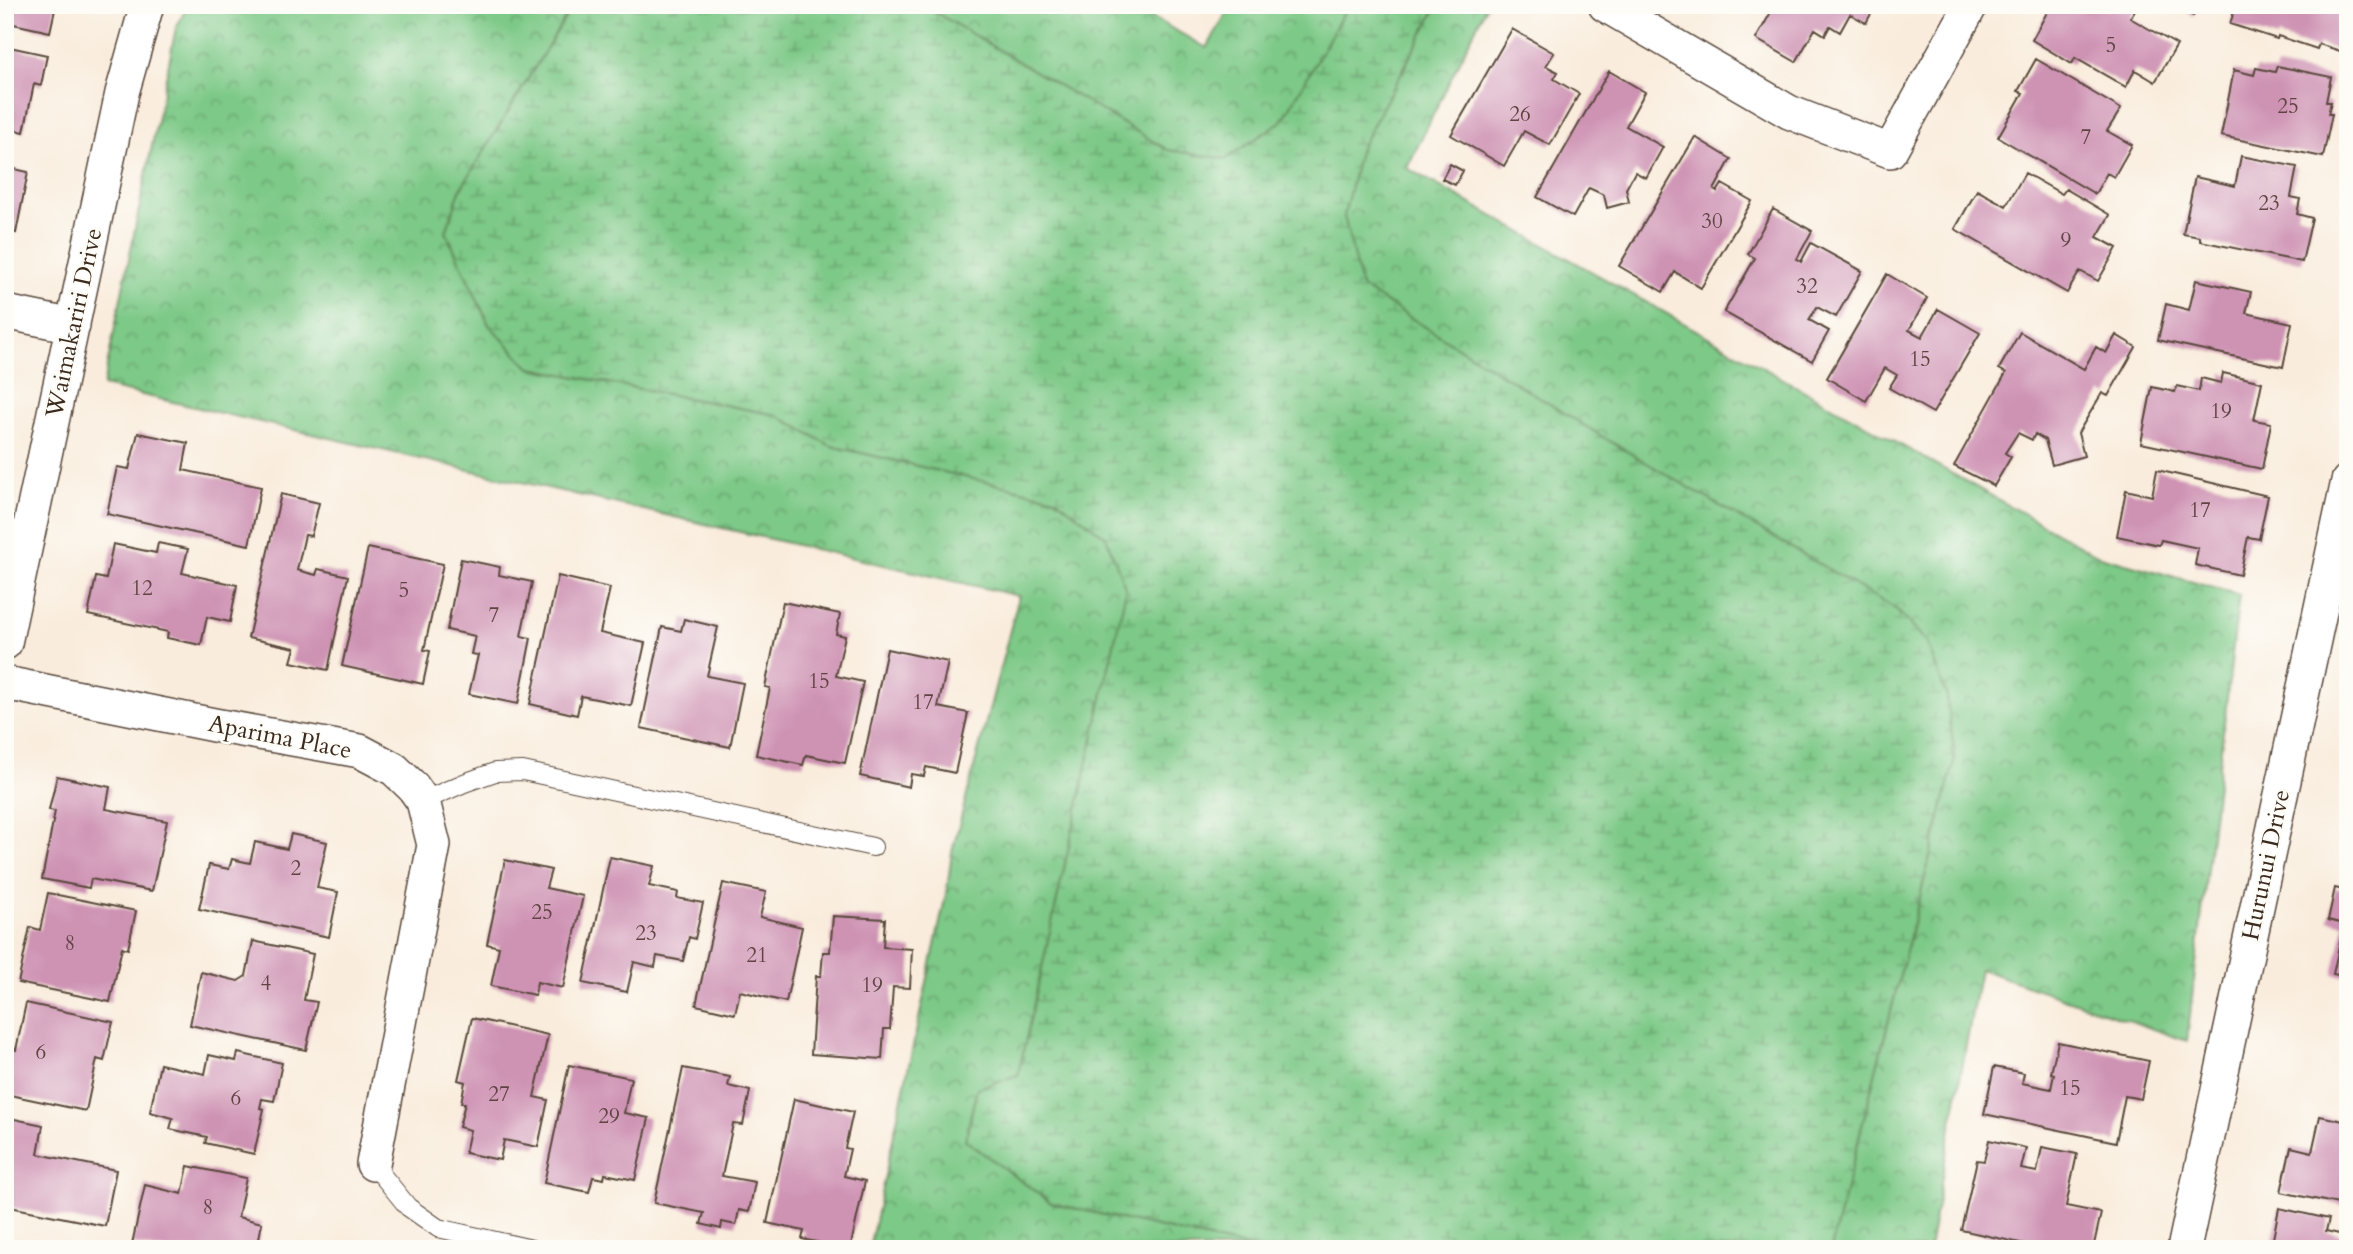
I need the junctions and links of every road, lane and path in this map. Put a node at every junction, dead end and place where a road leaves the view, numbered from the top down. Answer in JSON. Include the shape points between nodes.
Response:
{"nodes":[{"id":1,"x":147,"y":5,"type":"edge"},
{"id":2,"x":1605,"y":5,"type":"edge"},
{"id":3,"x":1971,"y":5,"type":"edge"},
{"id":4,"x":5,"y":312,"type":"edge"},
{"id":5,"x":73,"y":326,"type":"junction"},
{"id":6,"x":2348,"y":481,"type":"edge"},
{"id":7,"x":5,"y":643,"type":"edge"},
{"id":8,"x":5,"y":683,"type":"edge"},
{"id":9,"x":423,"y":801,"type":"junction"},
{"id":10,"x":873,"y":847,"type":"dead end"},
{"id":11,"x":373,"y":1164,"type":"joint"},
{"id":12,"x":532,"y":1249,"type":"edge"},
{"id":13,"x":2184,"y":1249,"type":"edge"}],
"edges":[{"from":1,"to":5,"type":"street","name":"Waimakariri Drive","via":[[122,93]]},
{"from":2,"to":3,"type":"street","via":[[1789,112],[1890,151]]},
{"from":4,"to":5,"type":"street"},
{"from":5,"to":7,"type":"street","name":"Waimakariri Drive"},
{"from":6,"to":13,"type":"street","name":"Hurunui Drive"},
{"from":8,"to":9,"type":"street","name":"Aparima Place","via":[[360,751],[394,769]]},
{"from":9,"to":10,"type":"lane","via":[[495,772],[523,771]]},
{"from":9,"to":11,"type":"street","name":"Aparima Place","via":[[434,845]]},
{"from":11,"to":12,"type":"lane","via":[[408,1207],[438,1228]]}]}
